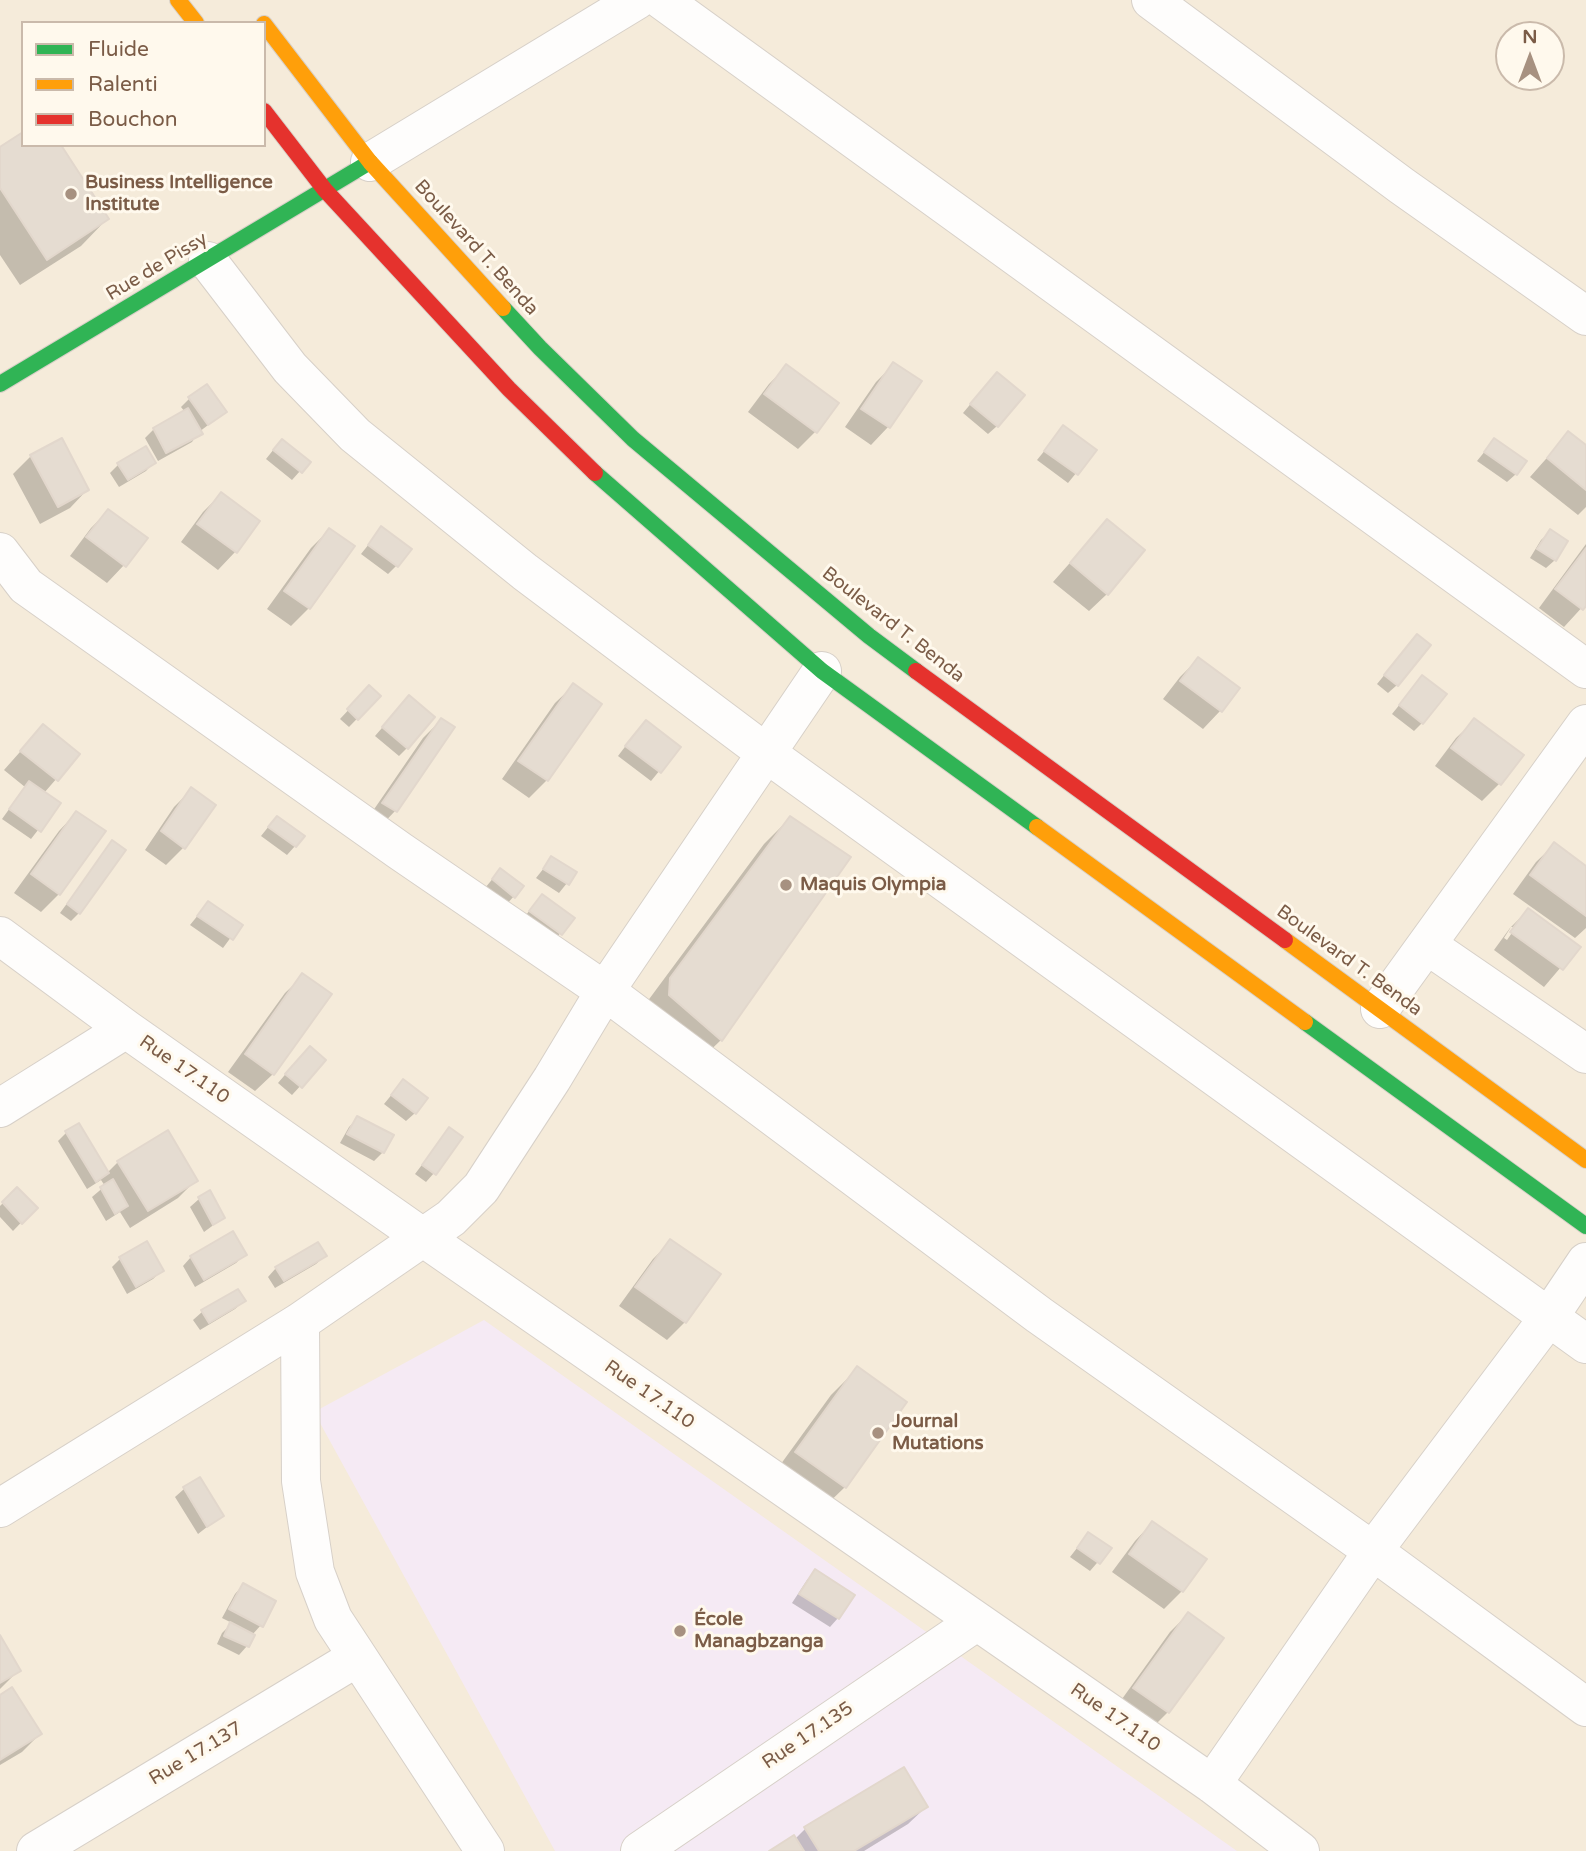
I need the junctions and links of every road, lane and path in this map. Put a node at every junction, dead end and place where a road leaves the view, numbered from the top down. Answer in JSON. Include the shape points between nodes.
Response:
{"nodes":[{"id":1,"x":178,"y":0,"type":"edge"},
{"id":2,"x":637,"y":0,"type":"edge"},
{"id":3,"x":662,"y":0,"type":"edge"},
{"id":4,"x":1151,"y":0,"type":"edge"},
{"id":5,"x":252,"y":8,"type":"dead end"},
{"id":6,"x":194,"y":21,"type":"edge"},
{"id":7,"x":262,"y":21,"type":"edge"},
{"id":8,"x":266,"y":26,"type":"edge"},
{"id":9,"x":266,"y":114,"type":"edge"},
{"id":10,"x":370,"y":162,"type":"junction"},
{"id":11,"x":325,"y":190,"type":"junction"},
{"id":12,"x":208,"y":261,"type":"junction"},
{"id":13,"x":1586,"y":316,"type":"edge"},
{"id":14,"x":0,"y":384,"type":"edge"},
{"id":15,"x":0,"y":552,"type":"edge"},
{"id":16,"x":1586,"y":669,"type":"edge"},
{"id":17,"x":822,"y":671,"type":"junction"},
{"id":18,"x":1586,"y":724,"type":"edge"},
{"id":19,"x":766,"y":752,"type":"junction"},
{"id":20,"x":0,"y":936,"type":"edge"},
{"id":21,"x":1427,"y":945,"type":"junction"},
{"id":22,"x":605,"y":991,"type":"junction"},
{"id":23,"x":1380,"y":1009,"type":"junction"},
{"id":24,"x":125,"y":1029,"type":"junction"},
{"id":25,"x":1586,"y":1054,"type":"edge"},
{"id":26,"x":0,"y":1108,"type":"edge"},
{"id":27,"x":1586,"y":1160,"type":"edge"},
{"id":28,"x":1586,"y":1226,"type":"edge"},
{"id":29,"x":421,"y":1236,"type":"junction"},
{"id":30,"x":1586,"y":1262,"type":"edge"},
{"id":31,"x":1549,"y":1317,"type":"junction"},
{"id":32,"x":300,"y":1322,"type":"junction"},
{"id":33,"x":1586,"y":1344,"type":"edge"},
{"id":34,"x":0,"y":1508,"type":"edge"},
{"id":35,"x":1373,"y":1551,"type":"junction"},
{"id":36,"x":976,"y":1622,"type":"junction"},
{"id":37,"x":356,"y":1658,"type":"junction"},
{"id":38,"x":1586,"y":1707,"type":"edge"},
{"id":39,"x":1212,"y":1784,"type":"junction"},
{"id":40,"x":36,"y":1851,"type":"edge"},
{"id":41,"x":485,"y":1851,"type":"edge"},
{"id":42,"x":640,"y":1851,"type":"edge"},
{"id":43,"x":1300,"y":1851,"type":"edge"}],
"edges":[{"from":1,"to":6,"type":"main road"},
{"from":2,"to":10,"type":"street"},
{"from":3,"to":16,"type":"street"},
{"from":4,"to":13,"type":"street"},
{"from":5,"to":7,"type":"main road","name":"Boulevard T. Benda"},
{"from":8,"to":10,"type":"main road","name":"Boulevard T. Benda"},
{"from":9,"to":11,"type":"main road"},
{"from":10,"to":11,"type":"main road","name":"Rue de Pissy"},
{"from":10,"to":23,"type":"main road","name":"Boulevard T. Benda","via":[[540,348],[633,439],[869,636]]},
{"from":11,"to":12,"type":"main road","name":"Rue de Pissy"},
{"from":11,"to":17,"type":"main road","via":[[509,389]]},
{"from":12,"to":14,"type":"main road","name":"Rue de Pissy"},
{"from":12,"to":19,"type":"street","via":[[290,368],[355,435],[525,572]]},
{"from":15,"to":22,"type":"street","via":[[26,586]]},
{"from":17,"to":19,"type":"street"},
{"from":17,"to":28,"type":"main road"},
{"from":18,"to":21,"type":"street"},
{"from":19,"to":22,"type":"street"},
{"from":19,"to":31,"type":"street"},
{"from":20,"to":24,"type":"street","name":"Rue 17.110"},
{"from":21,"to":23,"type":"street"},
{"from":21,"to":25,"type":"street"},
{"from":22,"to":29,"type":"street","via":[[481,1188],[451,1218]]},
{"from":22,"to":35,"type":"street","via":[[1039,1315]]},
{"from":23,"to":27,"type":"main road","name":"Boulevard T. Benda"},
{"from":24,"to":26,"type":"street"},
{"from":24,"to":29,"type":"street","name":"Rue 17.110"},
{"from":29,"to":32,"type":"street"},
{"from":29,"to":36,"type":"street","name":"Rue 17.110"},
{"from":30,"to":31,"type":"street"},
{"from":31,"to":33,"type":"street"},
{"from":31,"to":35,"type":"street"},
{"from":32,"to":34,"type":"street"},
{"from":32,"to":37,"type":"street","via":[[301,1481],[315,1572],[333,1619]]},
{"from":35,"to":38,"type":"street"},
{"from":35,"to":39,"type":"street"},
{"from":36,"to":39,"type":"street","name":"Rue 17.110"},
{"from":36,"to":42,"type":"street","name":"Rue 17.135"},
{"from":37,"to":40,"type":"street","name":"Rue 17.137"},
{"from":37,"to":41,"type":"street"},
{"from":39,"to":43,"type":"street","name":"Rue 17.110"}]}
